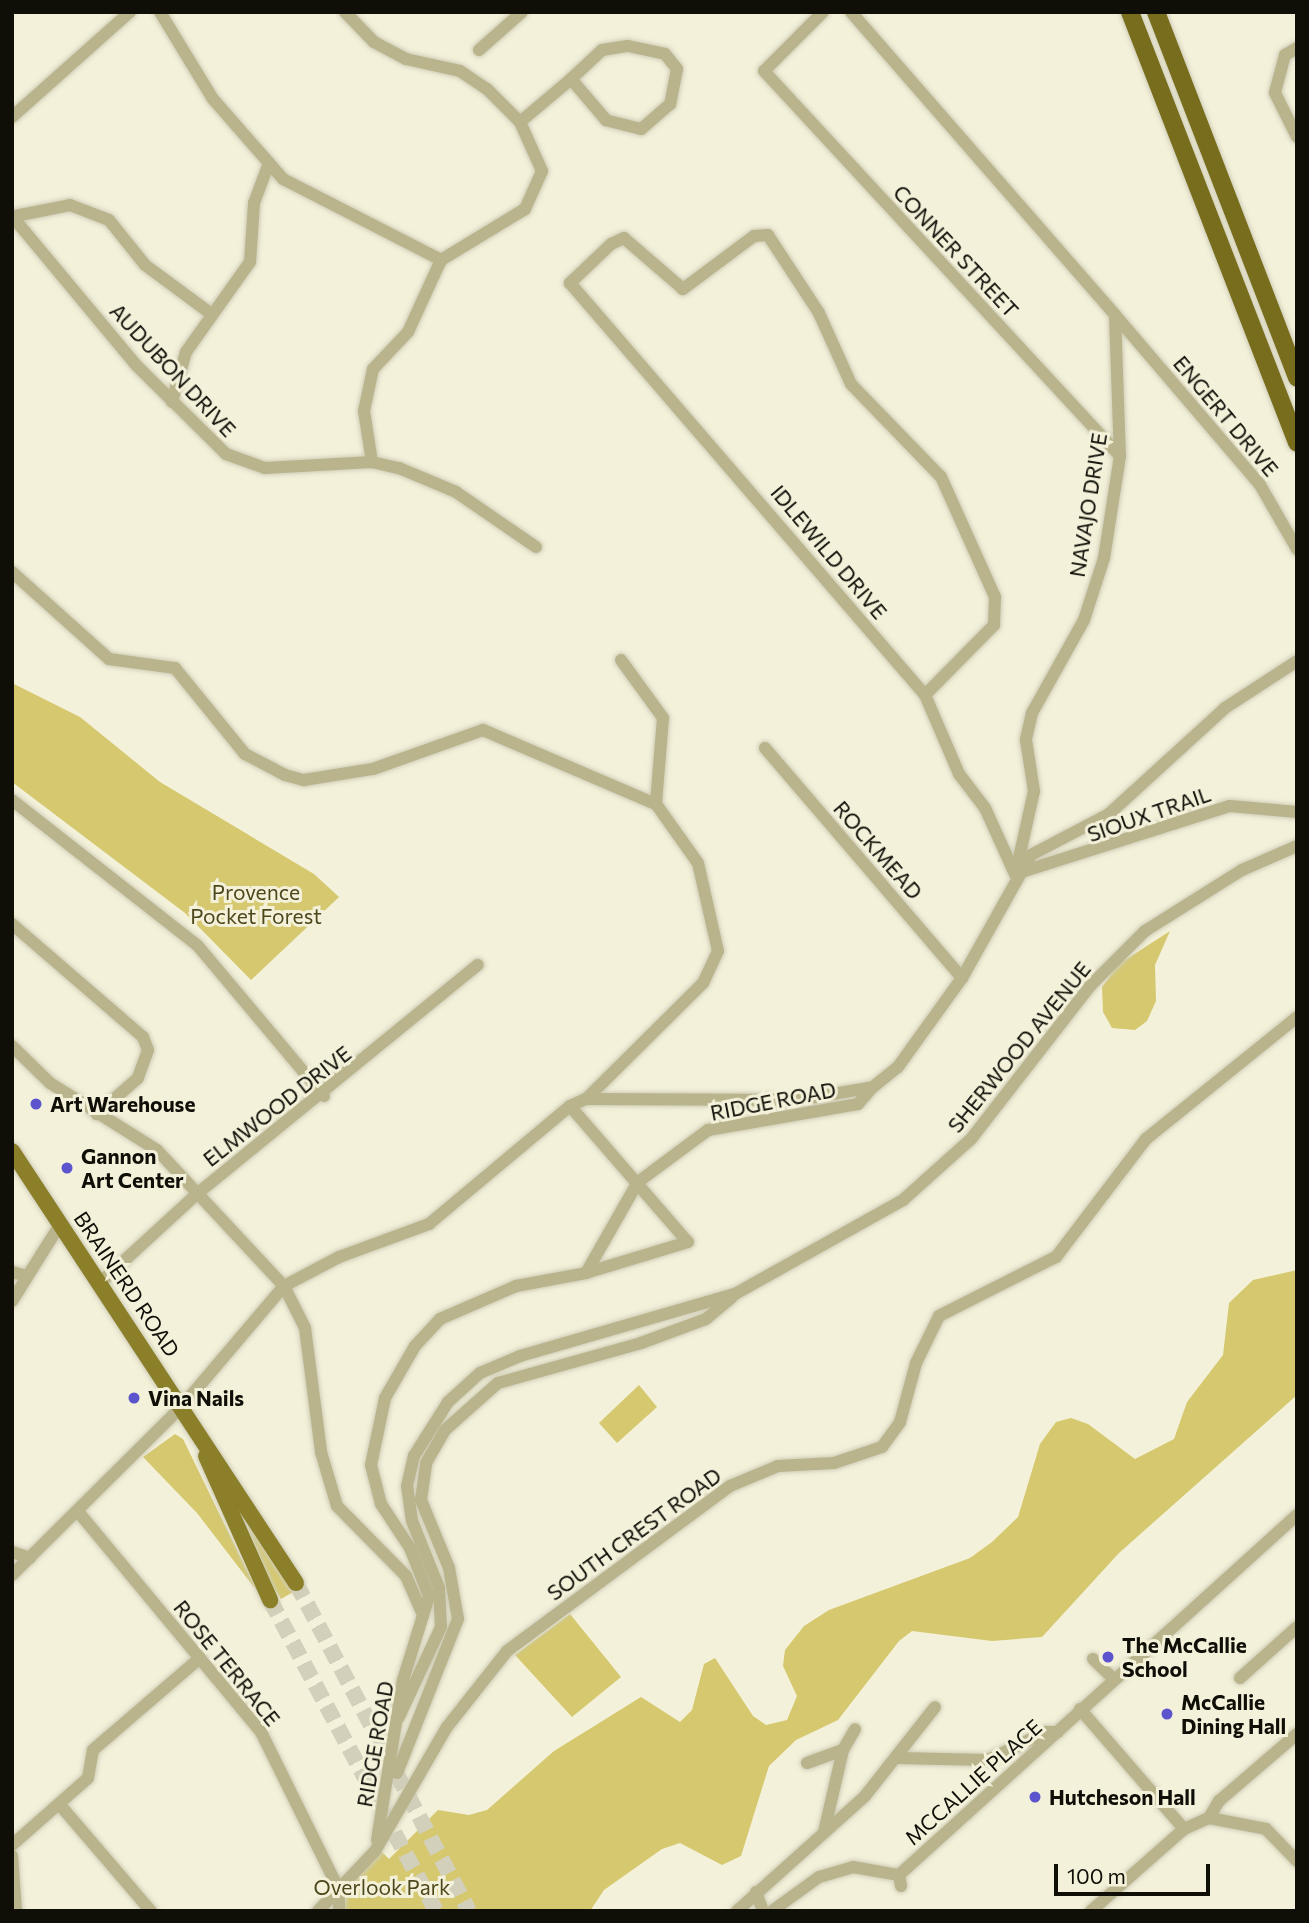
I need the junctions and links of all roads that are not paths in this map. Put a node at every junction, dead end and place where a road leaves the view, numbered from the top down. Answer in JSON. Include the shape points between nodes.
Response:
{"nodes":[{"id":1,"x":130,"y":12,"type":"edge"},
{"id":2,"x":160,"y":12,"type":"edge"},
{"id":3,"x":345,"y":12,"type":"edge"},
{"id":4,"x":522,"y":12,"type":"edge"},
{"id":5,"x":823,"y":12,"type":"edge"},
{"id":6,"x":851,"y":12,"type":"edge"},
{"id":7,"x":1129,"y":12,"type":"edge"},
{"id":8,"x":1156,"y":12,"type":"edge"},
{"id":9,"x":1297,"y":48,"type":"edge"},
{"id":10,"x":480,"y":50,"type":"dead end"},
{"id":11,"x":571,"y":79,"type":"junction"},
{"id":12,"x":12,"y":117,"type":"edge"},
{"id":13,"x":520,"y":122,"type":"junction"},
{"id":14,"x":1297,"y":136,"type":"edge"},
{"id":15,"x":269,"y":163,"type":"junction"},
{"id":16,"x":14,"y":216,"type":"edge"},
{"id":17,"x":440,"y":260,"type":"junction"},
{"id":18,"x":210,"y":313,"type":"junction"},
{"id":19,"x":1115,"y":315,"type":"junction"},
{"id":20,"x":1297,"y":378,"type":"edge"},
{"id":21,"x":172,"y":402,"type":"junction"},
{"id":22,"x":1297,"y":443,"type":"edge"},
{"id":23,"x":1120,"y":456,"type":"junction"},
{"id":24,"x":372,"y":462,"type":"junction"},
{"id":25,"x":536,"y":547,"type":"dead end"},
{"id":26,"x":1297,"y":549,"type":"edge"},
{"id":27,"x":12,"y":572,"type":"edge"},
{"id":28,"x":621,"y":660,"type":"dead end"},
{"id":29,"x":1297,"y":661,"type":"edge"},
{"id":30,"x":926,"y":695,"type":"junction"},
{"id":31,"x":765,"y":748,"type":"dead end"},
{"id":32,"x":12,"y":800,"type":"edge"},
{"id":33,"x":656,"y":804,"type":"junction"},
{"id":34,"x":1297,"y":812,"type":"edge"},
{"id":35,"x":1297,"y":846,"type":"edge"},
{"id":36,"x":1015,"y":874,"type":"junction"},
{"id":37,"x":12,"y":924,"type":"edge"},
{"id":38,"x":478,"y":965,"type":"dead end"},
{"id":39,"x":962,"y":978,"type":"junction"},
{"id":40,"x":1297,"y":1017,"type":"edge"},
{"id":41,"x":12,"y":1046,"type":"edge"},
{"id":42,"x":873,"y":1087,"type":"junction"},
{"id":43,"x":324,"y":1096,"type":"junction"},
{"id":44,"x":586,"y":1099,"type":"junction"},
{"id":45,"x":570,"y":1107,"type":"junction"},
{"id":46,"x":97,"y":1114,"type":"junction"},
{"id":47,"x":12,"y":1151,"type":"edge"},
{"id":48,"x":638,"y":1182,"type":"junction"},
{"id":49,"x":198,"y":1193,"type":"junction"},
{"id":50,"x":61,"y":1223,"type":"junction"},
{"id":51,"x":12,"y":1272,"type":"edge"},
{"id":52,"x":586,"y":1273,"type":"junction"},
{"id":53,"x":27,"y":1276,"type":"junction"},
{"id":54,"x":103,"y":1281,"type":"junction"},
{"id":55,"x":284,"y":1286,"type":"junction"},
{"id":56,"x":735,"y":1294,"type":"junction"},
{"id":57,"x":12,"y":1301,"type":"edge"},
{"id":58,"x":183,"y":1405,"type":"junction"},
{"id":59,"x":80,"y":1514,"type":"junction"},
{"id":60,"x":1297,"y":1514,"type":"edge"},
{"id":61,"x":12,"y":1552,"type":"edge"},
{"id":62,"x":30,"y":1559,"type":"junction"},
{"id":63,"x":12,"y":1575,"type":"edge"},
{"id":64,"x":296,"y":1583,"type":"tunnel mouth"},
{"id":65,"x":270,"y":1600,"type":"tunnel mouth"},
{"id":66,"x":424,"y":1622,"type":"junction"},
{"id":67,"x":1297,"y":1627,"type":"edge"},
{"id":68,"x":200,"y":1658,"type":"junction"},
{"id":69,"x":1093,"y":1659,"type":"dead end"},
{"id":70,"x":1113,"y":1678,"type":"junction"},
{"id":71,"x":1240,"y":1678,"type":"dead end"},
{"id":72,"x":935,"y":1707,"type":"dead end"},
{"id":73,"x":1080,"y":1709,"type":"junction"},
{"id":74,"x":399,"y":1717,"type":"junction"},
{"id":75,"x":855,"y":1728,"type":"dead end"},
{"id":76,"x":1058,"y":1732,"type":"junction"},
{"id":77,"x":1297,"y":1734,"type":"edge"},
{"id":78,"x":843,"y":1749,"type":"junction"},
{"id":79,"x":898,"y":1759,"type":"junction"},
{"id":80,"x":807,"y":1763,"type":"dead end"},
{"id":81,"x":387,"y":1793,"type":"junction"},
{"id":82,"x":60,"y":1805,"type":"junction"},
{"id":83,"x":1209,"y":1818,"type":"junction"},
{"id":84,"x":1184,"y":1829,"type":"junction"},
{"id":85,"x":824,"y":1833,"type":"junction"},
{"id":86,"x":12,"y":1845,"type":"edge"},
{"id":87,"x":375,"y":1850,"type":"junction"},
{"id":88,"x":12,"y":1856,"type":"edge"},
{"id":89,"x":1297,"y":1861,"type":"edge"},
{"id":90,"x":339,"y":1889,"type":"junction"},
{"id":91,"x":756,"y":1892,"type":"junction"},
{"id":92,"x":16,"y":1911,"type":"edge"},
{"id":93,"x":151,"y":1911,"type":"edge"},
{"id":94,"x":318,"y":1911,"type":"edge"},
{"id":95,"x":339,"y":1911,"type":"edge"},
{"id":96,"x":737,"y":1911,"type":"edge"},
{"id":97,"x":763,"y":1911,"type":"edge"},
{"id":98,"x":772,"y":1911,"type":"edge"},
{"id":99,"x":1091,"y":1911,"type":"edge"}],
"edges":[{"from":1,"to":12,"type":"street"},
{"from":2,"to":15,"type":"street","via":[[213,99]]},
{"from":3,"to":13,"type":"street","via":[[374,42],[406,59],[460,71]]},
{"from":4,"to":10,"type":"street"},
{"from":5,"to":23,"type":"street","name":"CONNER STREET","via":[[764,71]]},
{"from":6,"to":19,"type":"street"},
{"from":7,"to":22,"type":"highway"},
{"from":8,"to":20,"type":"highway"},
{"from":9,"to":14,"type":"street","via":[[1285,55],[1275,93]]},
{"from":11,"to":11,"type":"street","via":[[606,120],[624,129],[657,121],[678,87],[677,69],[665,54],[628,46],[603,50]]},
{"from":11,"to":13,"type":"street"},
{"from":13,"to":17,"type":"street","via":[[542,170],[536,192],[525,209]]},
{"from":15,"to":17,"type":"street","via":[[314,198]]},
{"from":15,"to":18,"type":"street","via":[[254,203],[250,262],[235,290]]},
{"from":16,"to":18,"type":"street","via":[[70,205],[109,220],[145,265]]},
{"from":16,"to":21,"type":"street","name":"AUDUBON DRIVE"},
{"from":17,"to":24,"type":"street","via":[[408,332],[373,369],[366,386]]},
{"from":18,"to":21,"type":"street","via":[[186,352]]},
{"from":19,"to":23,"type":"street","name":"NAVAJO DRIVE"},
{"from":19,"to":26,"type":"street","name":"ENGERT DRIVE","via":[[1260,485]]},
{"from":21,"to":24,"type":"street","name":"AUDUBON DRIVE","via":[[209,442],[244,465]]},
{"from":23,"to":36,"type":"street","name":"NAVAJO DRIVE","via":[[1096,586],[1032,713],[1026,740],[1034,791]]},
{"from":24,"to":25,"type":"street","name":"AUDUBON DRIVE","via":[[456,492]]},
{"from":27,"to":33,"type":"street","via":[[109,659],[175,668],[187,677],[231,741],[285,775],[314,779],[373,769],[483,730]]},
{"from":28,"to":33,"type":"street","via":[[663,719]]},
{"from":29,"to":36,"type":"street","via":[[1225,708],[1109,814],[1031,855]]},
{"from":30,"to":30,"type":"street","name":"IDLEWILD DRIVE","via":[[978,648],[993,625],[995,597],[941,477],[851,384],[777,243],[768,235],[754,236],[683,289],[624,238],[570,283]]},
{"from":30,"to":36,"type":"street","name":"IDLEWILD DRIVE","via":[[959,775],[985,808]]},
{"from":31,"to":39,"type":"street","name":"ROCKMEAD"},
{"from":32,"to":43,"type":"street","via":[[198,946]]},
{"from":33,"to":44,"type":"street","via":[[698,863],[718,951],[703,983]]},
{"from":34,"to":36,"type":"street","name":"SIOUX TRAIL","via":[[1230,806]]},
{"from":35,"to":56,"type":"street","name":"SHERWOOD AVENUE","via":[[1242,870],[1145,931],[1090,986],[971,1139],[903,1200]]},
{"from":36,"to":39,"type":"street","name":"RIDGE ROAD"},
{"from":37,"to":46,"type":"street","via":[[143,1037],[148,1049],[138,1078]]},
{"from":38,"to":43,"type":"street","name":"ELMWOOD DRIVE"},
{"from":39,"to":42,"type":"street","name":"RIDGE ROAD","via":[[898,1067]]},
{"from":40,"to":87,"type":"street","name":"SOUTH CREST ROAD","via":[[1146,1139],[1056,1257],[939,1316],[916,1363],[900,1423],[882,1447],[857,1458],[778,1466],[730,1486],[507,1651],[447,1727]]},
{"from":41,"to":46,"type":"street","via":[[50,1083]]},
{"from":42,"to":44,"type":"street","via":[[798,1101]]},
{"from":42,"to":48,"type":"street","name":"RIDGE ROAD","via":[[858,1104],[708,1130]]},
{"from":43,"to":49,"type":"street","name":"ELMWOOD DRIVE"},
{"from":44,"to":45,"type":"street"},
{"from":45,"to":48,"type":"street"},
{"from":45,"to":55,"type":"street","via":[[429,1224],[339,1257]]},
{"from":46,"to":49,"type":"street","via":[[158,1150]]},
{"from":47,"to":50,"type":"main road","name":"BRAINERD ROAD"},
{"from":48,"to":52,"type":"street","name":"RIDGE ROAD"},
{"from":48,"to":52,"type":"street","via":[[688,1242]]},
{"from":49,"to":54,"type":"street","name":"ELMWOOD DRIVE"},
{"from":49,"to":55,"type":"street"},
{"from":50,"to":53,"type":"street"},
{"from":50,"to":54,"type":"main road","name":"BRAINERD ROAD"},
{"from":51,"to":53,"type":"street"},
{"from":52,"to":66,"type":"street","name":"RIDGE ROAD","via":[[516,1286],[440,1318],[385,1398],[372,1454],[373,1483],[429,1596]]},
{"from":53,"to":57,"type":"street"},
{"from":54,"to":58,"type":"main road","name":"BRAINERD ROAD"},
{"from":55,"to":58,"type":"street"},
{"from":55,"to":66,"type":"street","via":[[305,1328],[321,1452],[337,1506],[406,1576]]},
{"from":56,"to":74,"type":"street","name":"SHERWOOD AVENUE","via":[[492,1367],[438,1413],[414,1456],[407,1486],[412,1521],[439,1588],[441,1627]]},
{"from":56,"to":81,"type":"street","name":"SHERWOOD AVENUE","via":[[706,1319],[608,1354],[528,1370],[498,1383],[461,1409],[444,1430],[426,1463],[421,1500],[449,1568],[458,1619]]},
{"from":58,"to":59,"type":"street"},
{"from":58,"to":64,"type":"main road","name":"BRAINERD ROAD"},
{"from":58,"to":65,"type":"main road","name":"BRAINERD ROAD"},
{"from":59,"to":62,"type":"street"},
{"from":59,"to":68,"type":"street","name":"ROSE TERRACE"},
{"from":60,"to":70,"type":"street","name":"MCCALLIE PLACE"},
{"from":61,"to":62,"type":"street"},
{"from":62,"to":63,"type":"street"},
{"from":66,"to":74,"type":"street","name":"RIDGE ROAD","via":[[403,1680]]},
{"from":67,"to":71,"type":"street"},
{"from":68,"to":82,"type":"street","via":[[93,1750],[88,1778]]},
{"from":68,"to":90,"type":"street","name":"ROSE TERRACE","via":[[260,1731]]},
{"from":69,"to":70,"type":"street"},
{"from":70,"to":73,"type":"street","name":"MCCALLIE PLACE"},
{"from":72,"to":79,"type":"street"},
{"from":73,"to":76,"type":"street","name":"MCCALLIE PLACE"},
{"from":73,"to":84,"type":"street"},
{"from":74,"to":81,"type":"street","name":"RIDGE ROAD"},
{"from":75,"to":78,"type":"street"},
{"from":76,"to":79,"type":"street","via":[[1046,1731],[988,1760]]},
{"from":76,"to":98,"type":"street","name":"MCCALLIE PLACE","via":[[900,1880],[853,1867],[819,1877]]},
{"from":77,"to":83,"type":"street","via":[[1219,1801]]},
{"from":78,"to":80,"type":"street"},
{"from":78,"to":85,"type":"street"},
{"from":79,"to":85,"type":"street"},
{"from":81,"to":87,"type":"street","name":"RIDGE ROAD"},
{"from":82,"to":86,"type":"street"},
{"from":82,"to":93,"type":"street"},
{"from":83,"to":84,"type":"street"},
{"from":83,"to":89,"type":"street","via":[[1266,1829]]},
{"from":84,"to":99,"type":"street"},
{"from":85,"to":91,"type":"street"},
{"from":87,"to":90,"type":"street","name":"SOUTH CREST ROAD"},
{"from":88,"to":92,"type":"street"},
{"from":90,"to":94,"type":"street","name":"SOUTH CREST ROAD"},
{"from":90,"to":95,"type":"street"},
{"from":91,"to":96,"type":"street"},
{"from":91,"to":97,"type":"street"}]}
